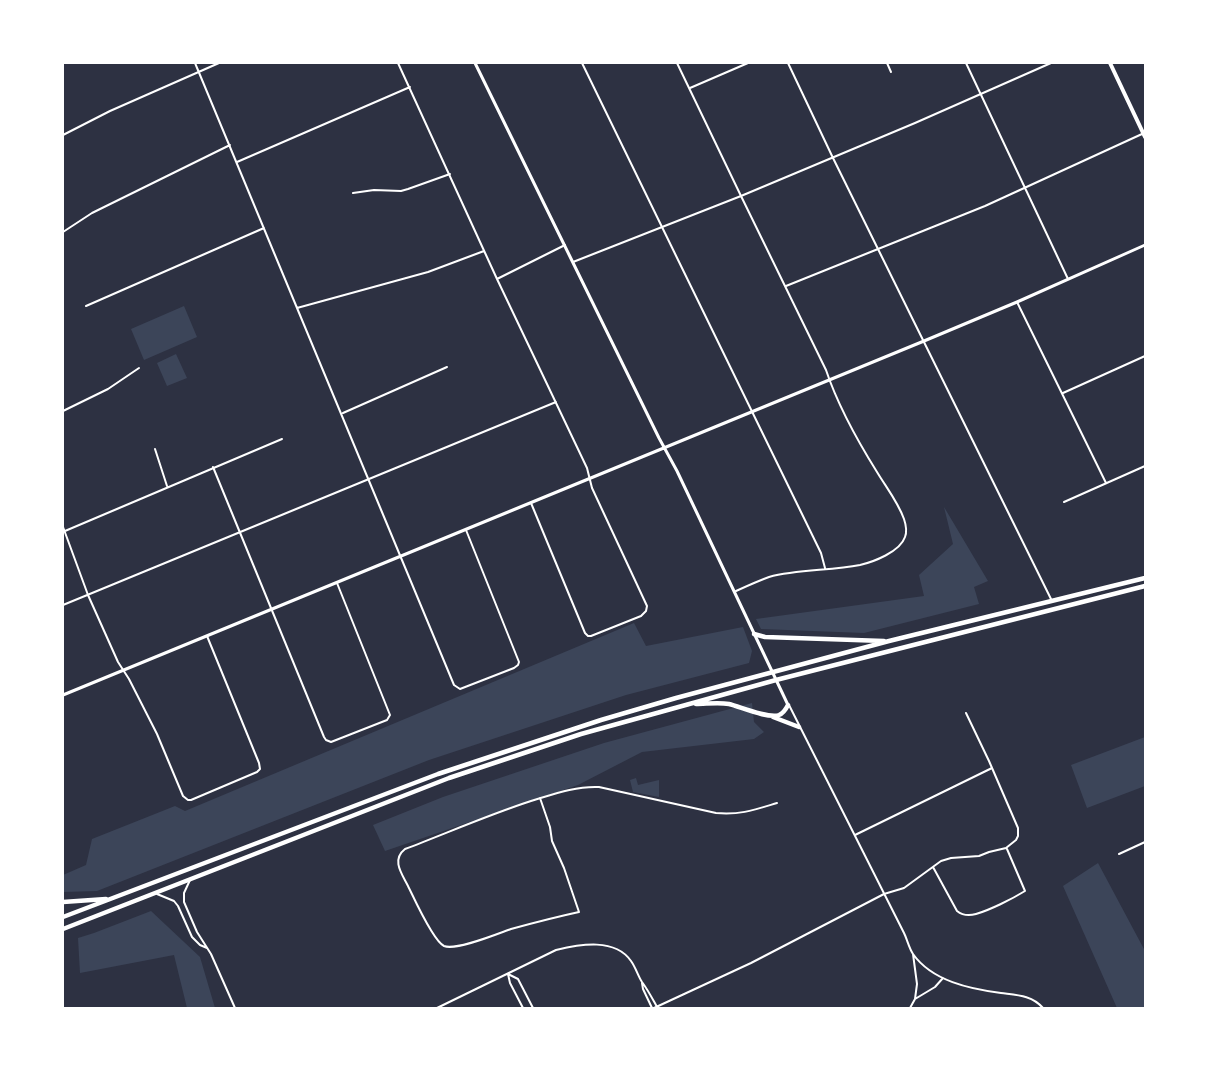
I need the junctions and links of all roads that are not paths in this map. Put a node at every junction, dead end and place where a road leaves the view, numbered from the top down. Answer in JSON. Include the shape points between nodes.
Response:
{"nodes":[{"id":1,"x":195,"y":63,"type":"edge"},
{"id":2,"x":219,"y":63,"type":"edge"},
{"id":3,"x":398,"y":63,"type":"edge"},
{"id":4,"x":475,"y":63,"type":"edge"},
{"id":5,"x":582,"y":63,"type":"edge"},
{"id":6,"x":677,"y":63,"type":"edge"},
{"id":7,"x":748,"y":63,"type":"edge"},
{"id":8,"x":788,"y":63,"type":"edge"},
{"id":9,"x":887,"y":63,"type":"edge"},
{"id":10,"x":966,"y":63,"type":"edge"},
{"id":11,"x":1051,"y":63,"type":"edge"},
{"id":12,"x":1110,"y":63,"type":"edge"},
{"id":13,"x":198,"y":72,"type":"junction"},
{"id":14,"x":891,"y":72,"type":"dead end"},
{"id":15,"x":410,"y":87,"type":"junction"},
{"id":16,"x":690,"y":89,"type":"junction"},
{"id":17,"x":981,"y":93,"type":"junction"},
{"id":18,"x":63,"y":135,"type":"edge"},
{"id":19,"x":1144,"y":135,"type":"edge"},
{"id":20,"x":230,"y":146,"type":"junction"},
{"id":21,"x":833,"y":158,"type":"junction"},
{"id":22,"x":237,"y":162,"type":"junction"},
{"id":23,"x":450,"y":174,"type":"junction"},
{"id":24,"x":1025,"y":188,"type":"junction"},
{"id":25,"x":353,"y":194,"type":"dead end"},
{"id":26,"x":741,"y":196,"type":"junction"},
{"id":27,"x":662,"y":227,"type":"junction"},
{"id":28,"x":264,"y":228,"type":"junction"},
{"id":29,"x":63,"y":232,"type":"edge"},
{"id":30,"x":1145,"y":244,"type":"edge"},
{"id":31,"x":565,"y":245,"type":"junction"},
{"id":32,"x":879,"y":249,"type":"junction"},
{"id":33,"x":484,"y":250,"type":"junction"},
{"id":34,"x":573,"y":262,"type":"junction"},
{"id":35,"x":497,"y":279,"type":"junction"},
{"id":36,"x":1068,"y":279,"type":"junction"},
{"id":37,"x":785,"y":286,"type":"junction"},
{"id":38,"x":1017,"y":302,"type":"junction"},
{"id":39,"x":86,"y":306,"type":"dead end"},
{"id":40,"x":297,"y":308,"type":"junction"},
{"id":41,"x":924,"y":341,"type":"junction"},
{"id":42,"x":1145,"y":356,"type":"edge"},
{"id":43,"x":447,"y":367,"type":"dead end"},
{"id":44,"x":139,"y":368,"type":"dead end"},
{"id":45,"x":830,"y":380,"type":"junction"},
{"id":46,"x":1062,"y":393,"type":"junction"},
{"id":47,"x":556,"y":402,"type":"junction"},
{"id":48,"x":63,"y":411,"type":"edge"},
{"id":49,"x":752,"y":412,"type":"junction"},
{"id":50,"x":342,"y":414,"type":"junction"},
{"id":51,"x":282,"y":439,"type":"dead end"},
{"id":52,"x":665,"y":448,"type":"junction"},
{"id":53,"x":155,"y":449,"type":"dead end"},
{"id":54,"x":1145,"y":466,"type":"edge"},
{"id":55,"x":213,"y":467,"type":"junction"},
{"id":56,"x":369,"y":479,"type":"junction"},
{"id":57,"x":590,"y":479,"type":"junction"},
{"id":58,"x":1106,"y":483,"type":"junction"},
{"id":59,"x":167,"y":487,"type":"junction"},
{"id":60,"x":1064,"y":502,"type":"dead end"},
{"id":61,"x":531,"y":503,"type":"junction"},
{"id":62,"x":64,"y":529,"type":"edge"},
{"id":63,"x":466,"y":530,"type":"junction"},
{"id":64,"x":240,"y":532,"type":"junction"},
{"id":65,"x":401,"y":556,"type":"junction"},
{"id":66,"x":825,"y":569,"type":"junction"},
{"id":67,"x":1145,"y":578,"type":"edge"},
{"id":68,"x":337,"y":583,"type":"junction"},
{"id":69,"x":1145,"y":586,"type":"edge"},
{"id":70,"x":735,"y":592,"type":"junction"},
{"id":71,"x":88,"y":595,"type":"junction"},
{"id":72,"x":1052,"y":602,"type":"junction"},
{"id":73,"x":63,"y":605,"type":"edge"},
{"id":74,"x":272,"y":610,"type":"junction"},
{"id":75,"x":754,"y":633,"type":"junction"},
{"id":76,"x":207,"y":636,"type":"junction"},
{"id":77,"x":889,"y":641,"type":"junction"},
{"id":78,"x":123,"y":670,"type":"junction"},
{"id":79,"x":772,"y":672,"type":"junction"},
{"id":80,"x":776,"y":680,"type":"junction"},
{"id":81,"x":63,"y":695,"type":"edge"},
{"id":82,"x":687,"y":704,"type":"junction"},
{"id":83,"x":788,"y":705,"type":"junction"},
{"id":84,"x":966,"y":712,"type":"dead end"},
{"id":85,"x":771,"y":716,"type":"junction"},
{"id":86,"x":800,"y":727,"type":"junction"},
{"id":87,"x":992,"y":768,"type":"junction"},
{"id":88,"x":540,"y":798,"type":"junction"},
{"id":89,"x":777,"y":803,"type":"dead end"},
{"id":90,"x":855,"y":835,"type":"junction"},
{"id":91,"x":1145,"y":842,"type":"edge"},
{"id":92,"x":1006,"y":848,"type":"junction"},
{"id":93,"x":1119,"y":854,"type":"dead end"},
{"id":94,"x":933,"y":867,"type":"junction"},
{"id":95,"x":190,"y":879,"type":"junction"},
{"id":96,"x":156,"y":893,"type":"junction"},
{"id":97,"x":884,"y":894,"type":"junction"},
{"id":98,"x":112,"y":899,"type":"junction"},
{"id":99,"x":63,"y":902,"type":"edge"},
{"id":100,"x":63,"y":917,"type":"edge"},
{"id":101,"x":63,"y":929,"type":"edge"},
{"id":102,"x":207,"y":948,"type":"junction"},
{"id":103,"x":914,"y":954,"type":"junction"},
{"id":104,"x":508,"y":974,"type":"junction"},
{"id":105,"x":943,"y":978,"type":"junction"},
{"id":106,"x":915,"y":999,"type":"junction"},
{"id":107,"x":235,"y":1008,"type":"edge"},
{"id":108,"x":437,"y":1008,"type":"edge"},
{"id":109,"x":523,"y":1008,"type":"edge"},
{"id":110,"x":533,"y":1008,"type":"edge"},
{"id":111,"x":654,"y":1008,"type":"edge"},
{"id":112,"x":910,"y":1008,"type":"edge"},
{"id":113,"x":1043,"y":1008,"type":"edge"}],
"edges":[{"from":1,"to":13,"type":"street"},
{"from":2,"to":13,"type":"street"},
{"from":3,"to":15,"type":"street"},
{"from":4,"to":31,"type":"street"},
{"from":5,"to":27,"type":"street"},
{"from":6,"to":16,"type":"street"},
{"from":7,"to":16,"type":"street"},
{"from":8,"to":21,"type":"street"},
{"from":9,"to":14,"type":"street"},
{"from":10,"to":17,"type":"street"},
{"from":11,"to":17,"type":"street"},
{"from":12,"to":19,"type":"main road"},
{"from":13,"to":18,"type":"street"},
{"from":13,"to":20,"type":"street"},
{"from":15,"to":22,"type":"street"},
{"from":15,"to":23,"type":"street"},
{"from":16,"to":26,"type":"street"},
{"from":17,"to":21,"type":"street"},
{"from":17,"to":24,"type":"street"},
{"from":19,"to":24,"type":"street"},
{"from":20,"to":22,"type":"street"},
{"from":20,"to":29,"type":"street","via":[[92,213]]},
{"from":21,"to":26,"type":"street"},
{"from":21,"to":32,"type":"street"},
{"from":22,"to":28,"type":"street"},
{"from":23,"to":25,"type":"street","via":[[401,191]]},
{"from":23,"to":33,"type":"street"},
{"from":24,"to":32,"type":"street"},
{"from":24,"to":36,"type":"street"},
{"from":26,"to":27,"type":"street"},
{"from":26,"to":37,"type":"street"},
{"from":27,"to":34,"type":"street"},
{"from":27,"to":49,"type":"street"},
{"from":28,"to":39,"type":"street"},
{"from":28,"to":40,"type":"street"},
{"from":30,"to":36,"type":"street"},
{"from":31,"to":34,"type":"street"},
{"from":31,"to":35,"type":"street"},
{"from":32,"to":37,"type":"street"},
{"from":32,"to":41,"type":"street"},
{"from":33,"to":35,"type":"street"},
{"from":33,"to":40,"type":"street","via":[[428,272]]},
{"from":34,"to":52,"type":"street"},
{"from":35,"to":47,"type":"street"},
{"from":36,"to":38,"type":"street"},
{"from":37,"to":45,"type":"street"},
{"from":38,"to":41,"type":"street"},
{"from":38,"to":46,"type":"street"},
{"from":40,"to":50,"type":"street"},
{"from":41,"to":45,"type":"street"},
{"from":41,"to":72,"type":"street"},
{"from":42,"to":46,"type":"street"},
{"from":43,"to":50,"type":"street"},
{"from":44,"to":48,"type":"street","via":[[108,389]]},
{"from":45,"to":49,"type":"street"},
{"from":45,"to":66,"type":"street","via":[[859,441],[902,513],[906,533],[903,542],[884,556]]},
{"from":46,"to":58,"type":"street"},
{"from":47,"to":56,"type":"street"},
{"from":47,"to":57,"type":"street"},
{"from":49,"to":52,"type":"street"},
{"from":49,"to":66,"type":"street"},
{"from":50,"to":56,"type":"street"},
{"from":51,"to":55,"type":"street"},
{"from":52,"to":57,"type":"street"},
{"from":52,"to":70,"type":"street"},
{"from":53,"to":59,"type":"street"},
{"from":54,"to":58,"type":"street"},
{"from":55,"to":59,"type":"street"},
{"from":55,"to":64,"type":"street"},
{"from":56,"to":64,"type":"street"},
{"from":56,"to":65,"type":"street"},
{"from":57,"to":61,"type":"street"},
{"from":57,"to":61,"type":"street","via":[[647,606],[641,616],[591,636],[585,633]]},
{"from":58,"to":60,"type":"street"},
{"from":59,"to":62,"type":"street"},
{"from":61,"to":63,"type":"street"},
{"from":62,"to":71,"type":"street"},
{"from":63,"to":65,"type":"street"},
{"from":63,"to":65,"type":"street","via":[[519,662],[514,668],[465,688],[454,685]]},
{"from":64,"to":71,"type":"street"},
{"from":64,"to":74,"type":"street"},
{"from":65,"to":68,"type":"street"},
{"from":66,"to":70,"type":"street","via":[[781,574]]},
{"from":67,"to":72,"type":"highway"},
{"from":68,"to":74,"type":"street"},
{"from":68,"to":74,"type":"street","via":[[390,715],[387,720],[328,742]]},
{"from":69,"to":80,"type":"highway"},
{"from":70,"to":75,"type":"street"},
{"from":71,"to":73,"type":"street"},
{"from":71,"to":78,"type":"street"},
{"from":72,"to":77,"type":"highway"},
{"from":74,"to":76,"type":"street"},
{"from":75,"to":77,"type":"highway","via":[[765,637]]},
{"from":75,"to":79,"type":"street"},
{"from":76,"to":78,"type":"street"},
{"from":76,"to":78,"type":"street","via":[[260,770],[191,800],[183,796],[157,734]]},
{"from":77,"to":79,"type":"highway"},
{"from":78,"to":81,"type":"street"},
{"from":79,"to":80,"type":"street"},
{"from":79,"to":98,"type":"highway","via":[[601,720],[438,774]]},
{"from":80,"to":82,"type":"highway"},
{"from":80,"to":83,"type":"street"},
{"from":82,"to":85,"type":"highway","via":[[728,704]]},
{"from":82,"to":95,"type":"highway","via":[[449,778]]},
{"from":83,"to":85,"type":"highway","via":[[778,716]]},
{"from":83,"to":86,"type":"street"},
{"from":84,"to":87,"type":"street"},
{"from":85,"to":86,"type":"highway"},
{"from":86,"to":90,"type":"street"},
{"from":87,"to":90,"type":"street"},
{"from":87,"to":92,"type":"street","via":[[1018,828],[1016,840]]},
{"from":88,"to":88,"type":"street","via":[[400,853],[399,869],[426,923],[445,947],[579,912]]},
{"from":88,"to":89,"type":"street","via":[[588,786],[732,814]]},
{"from":90,"to":97,"type":"street"},
{"from":91,"to":93,"type":"street"},
{"from":92,"to":94,"type":"street","via":[[979,856],[951,858]]},
{"from":92,"to":94,"type":"street","via":[[1025,891],[974,915],[957,911]]},
{"from":94,"to":97,"type":"street","via":[[904,888]]},
{"from":95,"to":96,"type":"highway"},
{"from":95,"to":102,"type":"street","via":[[184,902]]},
{"from":96,"to":101,"type":"highway"},
{"from":96,"to":102,"type":"street","via":[[174,901],[192,937]]},
{"from":97,"to":103,"type":"street"},
{"from":97,"to":111,"type":"street"},
{"from":98,"to":99,"type":"highway"},
{"from":98,"to":100,"type":"highway"},
{"from":102,"to":107,"type":"street"},
{"from":103,"to":105,"type":"street"},
{"from":103,"to":106,"type":"street"},
{"from":104,"to":108,"type":"street"},
{"from":104,"to":109,"type":"street"},
{"from":104,"to":110,"type":"street","via":[[519,979]]},
{"from":104,"to":111,"type":"street","via":[[556,950],[604,945],[616,948],[630,959]]},
{"from":105,"to":106,"type":"street"},
{"from":105,"to":113,"type":"street","via":[[971,988],[1029,997]]},
{"from":106,"to":112,"type":"street"}]}
